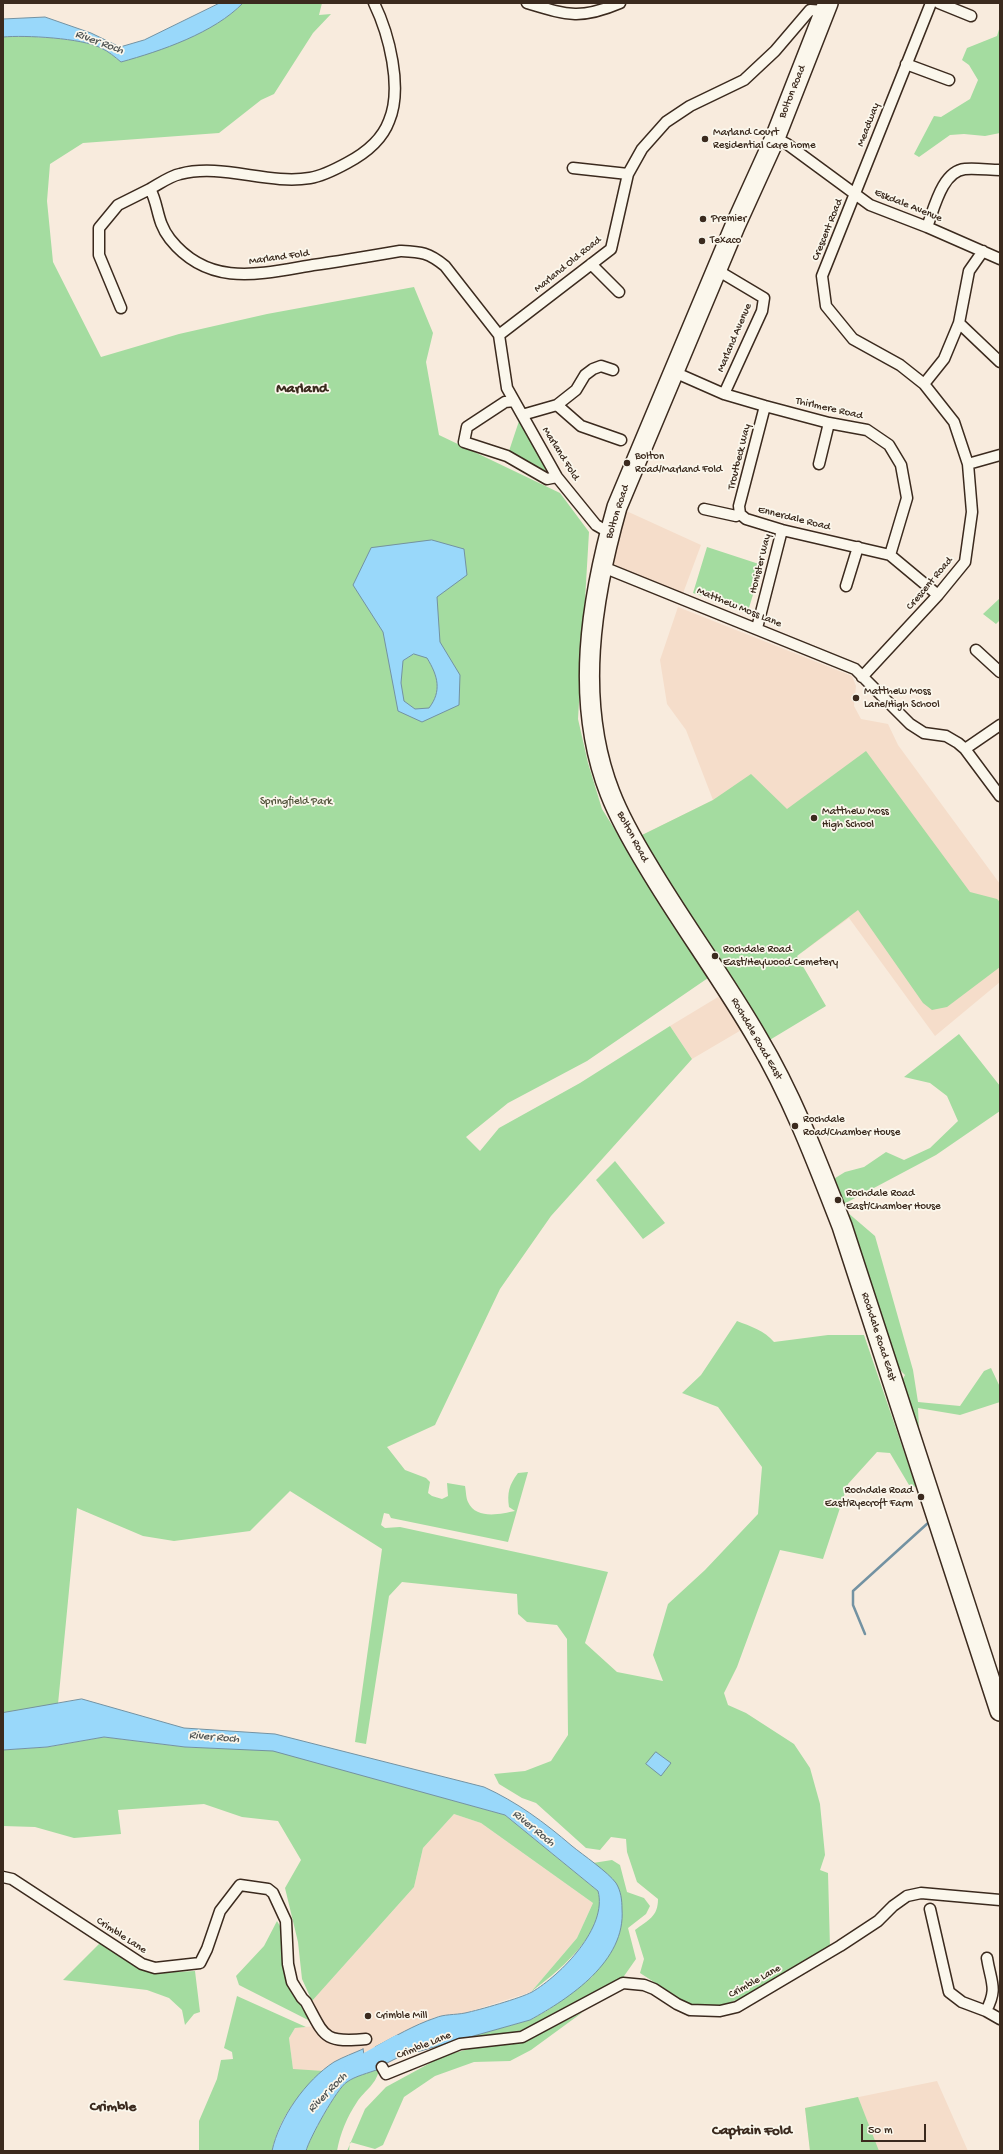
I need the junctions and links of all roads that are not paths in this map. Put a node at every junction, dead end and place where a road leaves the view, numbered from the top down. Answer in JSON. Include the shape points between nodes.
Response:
{"nodes":[{"id":1,"x":374,"y":3,"type":"edge"},
{"id":2,"x":527,"y":3,"type":"edge"},
{"id":3,"x":620,"y":3,"type":"edge"},
{"id":4,"x":931,"y":3,"type":"edge"},
{"id":5,"x":939,"y":3,"type":"edge"},
{"id":6,"x":827,"y":7,"type":"edge"},
{"id":7,"x":971,"y":16,"type":"dead end"},
{"id":8,"x":906,"y":64,"type":"junction"},
{"id":9,"x":949,"y":80,"type":"dead end"},
{"id":10,"x":774,"y":138,"type":"junction"},
{"id":11,"x":572,"y":168,"type":"dead end"},
{"id":12,"x":1000,"y":170,"type":"edge"},
{"id":13,"x":628,"y":174,"type":"junction"},
{"id":14,"x":150,"y":189,"type":"junction"},
{"id":15,"x":855,"y":195,"type":"junction"},
{"id":16,"x":927,"y":227,"type":"junction"},
{"id":17,"x":983,"y":251,"type":"junction"},
{"id":18,"x":1000,"y":259,"type":"edge"},
{"id":19,"x":591,"y":264,"type":"junction"},
{"id":20,"x":717,"y":270,"type":"junction"},
{"id":21,"x":619,"y":292,"type":"dead end"},
{"id":22,"x":121,"y":308,"type":"dead end"},
{"id":23,"x":959,"y":323,"type":"junction"},
{"id":24,"x":499,"y":335,"type":"junction"},
{"id":25,"x":999,"y":359,"type":"edge"},
{"id":26,"x":608,"y":366,"type":"dead end"},
{"id":27,"x":674,"y":372,"type":"junction"},
{"id":28,"x":924,"y":384,"type":"junction"},
{"id":29,"x":724,"y":394,"type":"junction"},
{"id":30,"x":514,"y":401,"type":"junction"},
{"id":31,"x":558,"y":405,"type":"junction"},
{"id":32,"x":765,"y":406,"type":"junction"},
{"id":33,"x":522,"y":415,"type":"junction"},
{"id":34,"x":829,"y":423,"type":"junction"},
{"id":35,"x":621,"y":440,"type":"dead end"},
{"id":36,"x":1000,"y":455,"type":"edge"},
{"id":37,"x":819,"y":464,"type":"dead end"},
{"id":38,"x":968,"y":464,"type":"junction"},
{"id":39,"x":557,"y":477,"type":"junction"},
{"id":40,"x":704,"y":509,"type":"dead end"},
{"id":41,"x":740,"y":514,"type":"junction"},
{"id":42,"x":782,"y":530,"type":"junction"},
{"id":43,"x":610,"y":533,"type":"junction"},
{"id":44,"x":858,"y":547,"type":"junction"},
{"id":45,"x":890,"y":555,"type":"junction"},
{"id":46,"x":603,"y":567,"type":"junction"},
{"id":47,"x":846,"y":586,"type":"dead end"},
{"id":48,"x":938,"y":595,"type":"junction"},
{"id":49,"x":757,"y":628,"type":"junction"},
{"id":50,"x":976,"y":650,"type":"dead end"},
{"id":51,"x":1000,"y":672,"type":"edge"},
{"id":52,"x":862,"y":677,"type":"junction"},
{"id":53,"x":1000,"y":725,"type":"edge"},
{"id":54,"x":965,"y":750,"type":"junction"},
{"id":55,"x":1000,"y":796,"type":"edge"},
{"id":56,"x":720,"y":980,"type":"joint"},
{"id":57,"x":1000,"y":1711,"type":"edge"},
{"id":58,"x":3,"y":1877,"type":"edge"},
{"id":59,"x":1000,"y":1900,"type":"edge"},
{"id":60,"x":930,"y":1909,"type":"dead end"},
{"id":61,"x":987,"y":1958,"type":"dead end"},
{"id":62,"x":986,"y":2011,"type":"junction"},
{"id":63,"x":1000,"y":2020,"type":"edge"},
{"id":64,"x":366,"y":2039,"type":"dead end"},
{"id":65,"x":382,"y":2067,"type":"dead end"}],
"edges":[{"from":1,"to":14,"type":"street","via":[[388,42],[394,100],[383,133],[362,155],[336,169],[311,178],[189,172],[178,174]]},
{"from":2,"to":3,"type":"street","via":[[578,15],[596,12]]},
{"from":4,"to":8,"type":"street","name":"Meadway"},
{"from":5,"to":7,"type":"street"},
{"from":6,"to":10,"type":"highway","name":"Bolton Road"},
{"from":6,"to":13,"type":"street","name":"Marland Old Road","via":[[810,10],[775,51],[744,80],[690,106],[666,122],[642,149]]},
{"from":8,"to":9,"type":"street"},
{"from":8,"to":15,"type":"street","name":"Meadway"},
{"from":10,"to":15,"type":"street","name":"Eskdale Avenue","via":[[787,144]]},
{"from":10,"to":20,"type":"highway","name":"Bolton Road"},
{"from":11,"to":13,"type":"street"},
{"from":12,"to":16,"type":"street","via":[[964,169],[950,177],[944,185]]},
{"from":13,"to":19,"type":"street","name":"Marland Old Road","via":[[611,249]]},
{"from":14,"to":22,"type":"street","via":[[118,205],[99,228],[99,256]]},
{"from":14,"to":24,"type":"street","name":"Marland Fold","via":[[159,219],[171,239],[192,261],[246,276],[400,251],[424,252],[445,266]]},
{"from":15,"to":16,"type":"street","name":"Eskdale Avenue","via":[[870,205]]},
{"from":15,"to":28,"type":"street","name":"Crescent Road","via":[[822,276],[826,306],[853,339],[900,365]]},
{"from":16,"to":17,"type":"street","name":"Eskdale Avenue"},
{"from":17,"to":18,"type":"street","name":"Eskdale Avenue"},
{"from":17,"to":23,"type":"street","via":[[969,271]]},
{"from":19,"to":21,"type":"street"},
{"from":19,"to":24,"type":"street","name":"Marland Old Road"},
{"from":20,"to":27,"type":"highway","name":"Bolton Road"},
{"from":20,"to":29,"type":"street","name":"Marland Avenue","via":[[764,298],[762,311]]},
{"from":23,"to":25,"type":"street"},
{"from":23,"to":28,"type":"street","via":[[944,358]]},
{"from":24,"to":30,"type":"street","name":"Marland Fold","via":[[507,388]]},
{"from":26,"to":31,"type":"street","via":[[593,368],[585,374],[576,390]]},
{"from":27,"to":29,"type":"street","name":"Thirlmere Road"},
{"from":27,"to":43,"type":"highway","name":"Bolton Road","via":[[617,507]]},
{"from":28,"to":38,"type":"street","name":"Crescent Road","via":[[954,422]]},
{"from":29,"to":32,"type":"street","name":"Thirlmere Road"},
{"from":30,"to":33,"type":"street","name":"Marland Fold"},
{"from":30,"to":39,"type":"street","via":[[505,402],[467,427],[464,442],[507,456],[547,479]]},
{"from":31,"to":33,"type":"street"},
{"from":31,"to":35,"type":"street","via":[[581,426]]},
{"from":32,"to":34,"type":"street","name":"Thirlmere Road"},
{"from":32,"to":41,"type":"street","name":"Troutbeck Way"},
{"from":33,"to":39,"type":"street","name":"Marland Fold"},
{"from":34,"to":37,"type":"street"},
{"from":34,"to":45,"type":"street","name":"Thirlmere Road","via":[[867,430],[889,445],[901,465],[906,498]]},
{"from":36,"to":38,"type":"street"},
{"from":38,"to":48,"type":"street","name":"Crescent Road","via":[[972,512],[965,562]]},
{"from":39,"to":43,"type":"street","name":"Marland Fold","via":[[596,525],[602,531]]},
{"from":40,"to":41,"type":"street","name":"Ennerdale Road","via":[[736,516]]},
{"from":41,"to":42,"type":"street","name":"Ennerdale Road","via":[[746,519]]},
{"from":42,"to":44,"type":"street","name":"Ennerdale Road"},
{"from":42,"to":49,"type":"street","name":"Honister Way"},
{"from":43,"to":46,"type":"highway","name":"Bolton Road"},
{"from":44,"to":45,"type":"street","name":"Ennerdale Road"},
{"from":44,"to":47,"type":"street"},
{"from":45,"to":48,"type":"street","name":"Ennerdale Road"},
{"from":46,"to":49,"type":"street","name":"Matthew Moss Lane"},
{"from":46,"to":56,"type":"highway","name":"Bolton Road","via":[[594,612],[589,660],[591,719],[599,760],[610,794],[630,836]]},
{"from":48,"to":52,"type":"street","name":"Crescent Road"},
{"from":49,"to":52,"type":"street","name":"Matthew Moss Lane","via":[[855,669]]},
{"from":50,"to":51,"type":"street"},
{"from":52,"to":54,"type":"street","name":"Matthew Moss Lane","via":[[910,724],[924,733],[946,736]]},
{"from":53,"to":54,"type":"street"},
{"from":54,"to":55,"type":"street","name":"Matthew Moss Lane"},
{"from":56,"to":57,"type":"highway","name":"Rochdale Road East","via":[[759,1040],[824,1179],[842,1226]]},
{"from":58,"to":64,"type":"street","name":"Crimble Lane","via":[[12,1879],[142,1964],[155,1968],[200,1963],[220,1911],[240,1885],[268,1889],[273,1893],[286,1921],[288,1964],[292,1982],[324,2034],[332,2039],[344,2041]]},
{"from":59,"to":65,"type":"street","name":"Crimble Lane","via":[[921,1893],[907,1896],[878,1921],[852,1938],[737,2007],[720,2011],[690,2010],[654,1989],[623,1983],[522,2037],[460,2044],[386,2074]]},
{"from":60,"to":62,"type":"street","via":[[946,1993]]},
{"from":61,"to":62,"type":"street","via":[[994,1986],[993,1998]]},
{"from":62,"to":63,"type":"street"}]}
